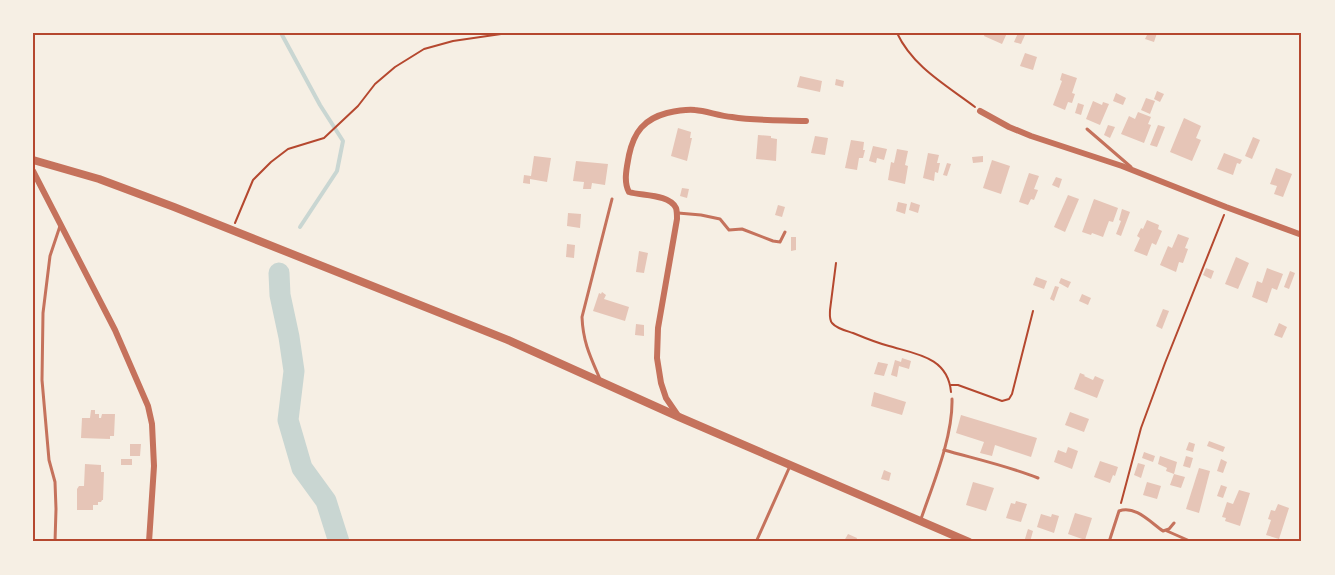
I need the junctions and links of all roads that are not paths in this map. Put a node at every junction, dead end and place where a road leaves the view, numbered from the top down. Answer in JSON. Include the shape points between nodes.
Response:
{"nodes":[{"id":1,"x":980,"y":111,"type":"road end"},
{"id":2,"x":806,"y":121,"type":"dead end"},
{"id":3,"x":1087,"y":129,"type":"dead end"},
{"id":4,"x":33,"y":160,"type":"edge"},
{"id":5,"x":33,"y":171,"type":"edge"},
{"id":6,"x":1136,"y":171,"type":"junction"},
{"id":7,"x":612,"y":199,"type":"dead end"},
{"id":8,"x":677,"y":213,"type":"junction"},
{"id":9,"x":60,"y":224,"type":"junction"},
{"id":10,"x":785,"y":232,"type":"dead end"},
{"id":11,"x":1302,"y":236,"type":"edge"},
{"id":12,"x":601,"y":380,"type":"junction"},
{"id":13,"x":952,"y":399,"type":"road end"},
{"id":14,"x":679,"y":417,"type":"junction"},
{"id":15,"x":944,"y":450,"type":"junction"},
{"id":16,"x":790,"y":465,"type":"junction"},
{"id":17,"x":1038,"y":478,"type":"dead end"},
{"id":18,"x":921,"y":521,"type":"junction"},
{"id":19,"x":1174,"y":523,"type":"dead end"},
{"id":20,"x":1166,"y":530,"type":"junction"},
{"id":21,"x":55,"y":542,"type":"edge"},
{"id":22,"x":149,"y":542,"type":"edge"},
{"id":23,"x":756,"y":542,"type":"edge"},
{"id":24,"x":969,"y":542,"type":"edge"},
{"id":25,"x":1109,"y":542,"type":"edge"},
{"id":26,"x":1192,"y":542,"type":"edge"}],
"edges":[{"from":1,"to":6,"type":"street","via":[[1031,136]]},
{"from":2,"to":8,"type":"street","via":[[733,118],[693,110],[656,116],[643,125],[632,145],[626,187],[629,192],[669,201]]},
{"from":3,"to":6,"type":"lane"},
{"from":4,"to":12,"type":"street","via":[[99,179],[232,230]]},
{"from":5,"to":9,"type":"street"},
{"from":6,"to":11,"type":"street"},
{"from":7,"to":12,"type":"lane","via":[[582,317],[586,348]]},
{"from":8,"to":10,"type":"lane","via":[[720,219],[729,230],[742,230],[772,241],[780,242]]},
{"from":8,"to":14,"type":"street","via":[[658,328],[657,358],[666,398]]},
{"from":9,"to":21,"type":"lane","via":[[50,256],[43,314],[42,380],[49,460],[55,482]]},
{"from":9,"to":22,"type":"street","via":[[115,330],[148,406],[154,466]]},
{"from":12,"to":14,"type":"street"},
{"from":13,"to":15,"type":"lane"},
{"from":14,"to":16,"type":"street"},
{"from":15,"to":17,"type":"lane"},
{"from":15,"to":18,"type":"lane"},
{"from":16,"to":18,"type":"street"},
{"from":16,"to":23,"type":"lane"},
{"from":18,"to":24,"type":"street"},
{"from":19,"to":20,"type":"lane"},
{"from":20,"to":25,"type":"lane","via":[[1136,511],[1125,509],[1119,511]]},
{"from":20,"to":26,"type":"lane"}]}
